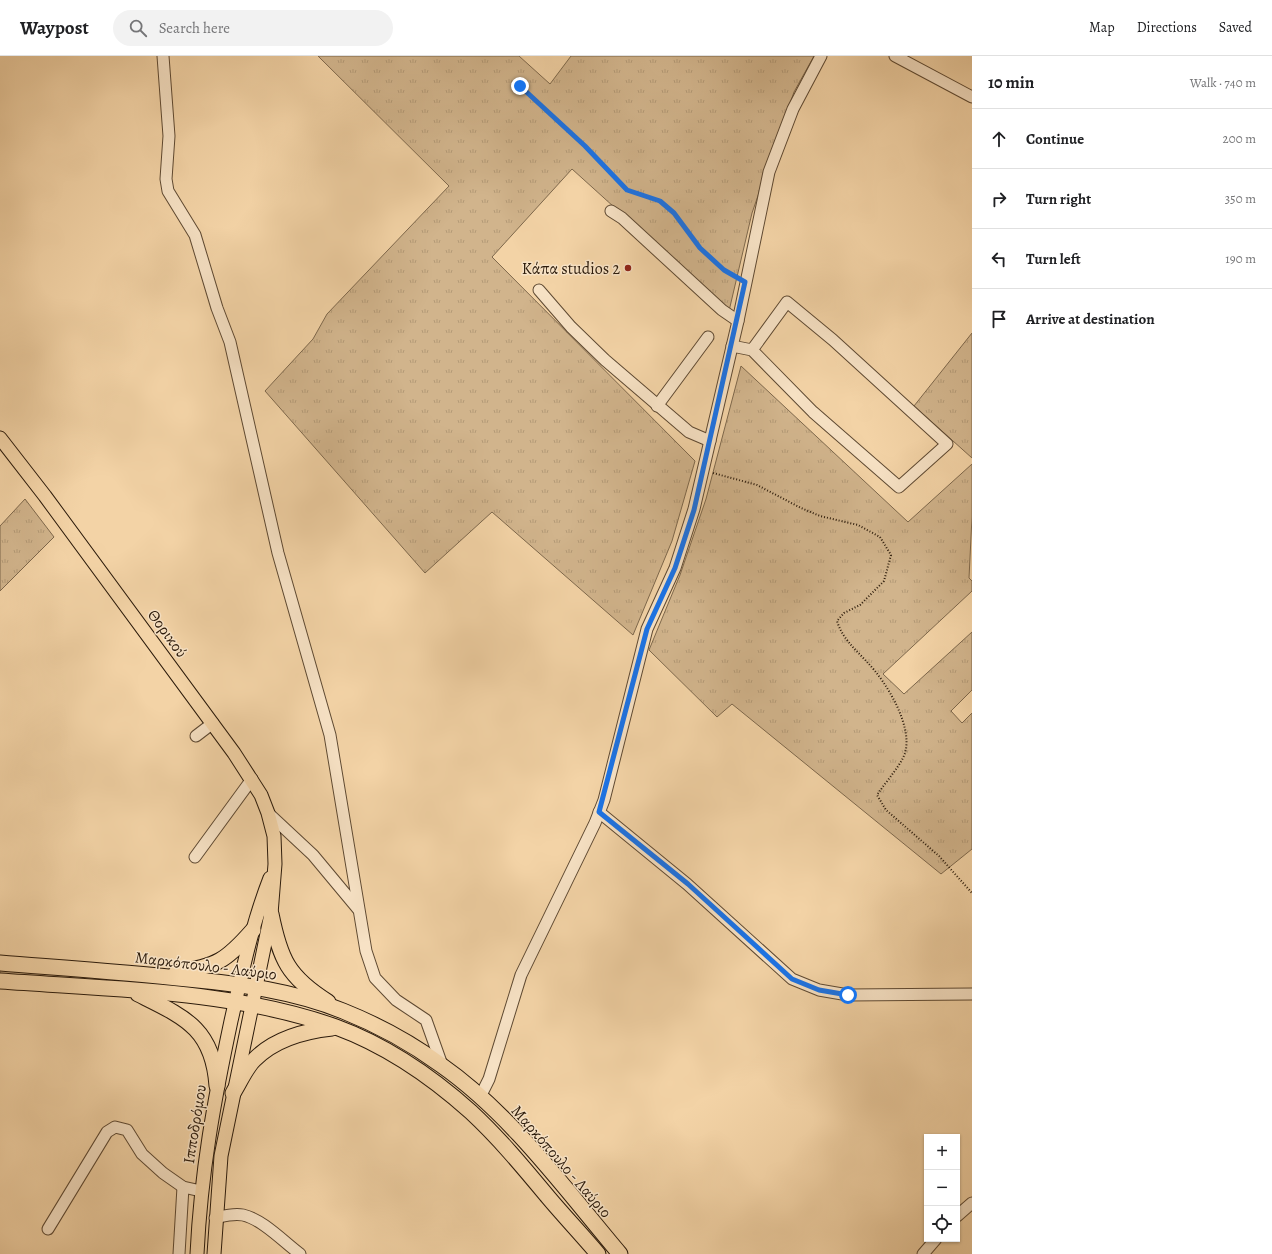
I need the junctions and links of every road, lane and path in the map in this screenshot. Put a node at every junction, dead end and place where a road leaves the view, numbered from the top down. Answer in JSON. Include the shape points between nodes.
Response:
{"nodes":[{"id":1,"x":163,"y":56,"type":"edge"},
{"id":2,"x":821,"y":56,"type":"edge"},
{"id":3,"x":895,"y":56,"type":"edge"},
{"id":4,"x":520,"y":86,"type":"dead end"},
{"id":5,"x":972,"y":97,"type":"edge"},
{"id":6,"x":612,"y":211,"type":"dead end"},
{"id":7,"x":745,"y":282,"type":"junction"},
{"id":8,"x":539,"y":290,"type":"dead end"},
{"id":9,"x":738,"y":321,"type":"junction"},
{"id":10,"x":708,"y":337,"type":"dead end"},
{"id":11,"x":732,"y":346,"type":"junction"},
{"id":12,"x":752,"y":350,"type":"junction"},
{"id":13,"x":656,"y":406,"type":"junction"},
{"id":14,"x":0,"y":438,"type":"edge"},
{"id":15,"x":710,"y":441,"type":"junction"},
{"id":16,"x":703,"y":470,"type":"junction"},
{"id":17,"x":213,"y":723,"type":"junction"},
{"id":18,"x":196,"y":736,"type":"dead end"},
{"id":19,"x":252,"y":779,"type":"junction"},
{"id":20,"x":599,"y":812,"type":"junction"},
{"id":21,"x":268,"y":813,"type":"junction"},
{"id":22,"x":195,"y":857,"type":"dead end"},
{"id":23,"x":275,"y":864,"type":"junction"},
{"id":24,"x":972,"y":893,"type":"edge"},
{"id":25,"x":358,"y":909,"type":"junction"},
{"id":26,"x":271,"y":914,"type":"junction"},
{"id":27,"x":253,"y":930,"type":"junction"},
{"id":28,"x":0,"y":963,"type":"edge"},
{"id":29,"x":160,"y":976,"type":"junction"},
{"id":30,"x":0,"y":981,"type":"edge"},
{"id":31,"x":240,"y":985,"type":"junction"},
{"id":32,"x":256,"y":987,"type":"junction"},
{"id":33,"x":131,"y":991,"type":"junction"},
{"id":34,"x":972,"y":994,"type":"edge"},
{"id":35,"x":236,"y":1002,"type":"junction"},
{"id":36,"x":252,"y":1004,"type":"junction"},
{"id":37,"x":342,"y":1010,"type":"junction"},
{"id":38,"x":337,"y":1028,"type":"junction"},
{"id":39,"x":442,"y":1065,"type":"junction"},
{"id":40,"x":217,"y":1086,"type":"junction"},
{"id":41,"x":233,"y":1093,"type":"junction"},
{"id":42,"x":480,"y":1097,"type":"junction"},
{"id":43,"x":183,"y":1187,"type":"junction"},
{"id":44,"x":201,"y":1191,"type":"junction"},
{"id":45,"x":972,"y":1202,"type":"edge"},
{"id":46,"x":960,"y":1213,"type":"edge"},
{"id":47,"x":215,"y":1218,"type":"junction"},
{"id":48,"x":48,"y":1229,"type":"dead end"},
{"id":49,"x":933,"y":1242,"type":"edge"},
{"id":50,"x":594,"y":1252,"type":"edge"},
{"id":51,"x":179,"y":1254,"type":"edge"},
{"id":52,"x":197,"y":1254,"type":"edge"},
{"id":53,"x":214,"y":1254,"type":"edge"},
{"id":54,"x":300,"y":1254,"type":"edge"},
{"id":55,"x":620,"y":1254,"type":"edge"},
{"id":56,"x":923,"y":1254,"type":"edge"}],
"edges":[{"from":1,"to":25,"type":"street","via":[[169,136],[166,179],[168,191],[195,235],[230,342],[278,553],[330,735]]},
{"from":2,"to":7,"type":"street","via":[[793,109],[769,172]]},
{"from":3,"to":5,"type":"street"},
{"from":4,"to":7,"type":"path","via":[[627,190],[660,201],[674,213],[700,248],[724,270]]},
{"from":6,"to":9,"type":"street","via":[[722,310]]},
{"from":7,"to":9,"type":"street"},
{"from":8,"to":13,"type":"street","via":[[604,360]]},
{"from":9,"to":11,"type":"street"},
{"from":10,"to":13,"type":"street"},
{"from":11,"to":12,"type":"street"},
{"from":11,"to":15,"type":"street"},
{"from":12,"to":12,"type":"street","via":[[787,302],[833,340],[946,444],[899,488],[813,412]]},
{"from":13,"to":15,"type":"street","via":[[689,432]]},
{"from":14,"to":17,"type":"main road","name":"Θορικού"},
{"from":15,"to":16,"type":"street"},
{"from":16,"to":20,"type":"street","via":[[694,510],[675,568],[647,629]]},
{"from":16,"to":24,"type":"path","via":[[756,485],[820,516],[858,525],[880,537],[891,555],[884,581],[860,605],[844,613],[837,621],[840,632],[876,671],[904,724],[907,741],[904,757],[877,795],[886,810],[939,856]]},
{"from":17,"to":18,"type":"street"},
{"from":17,"to":19,"type":"main road","name":"Θορικού"},
{"from":19,"to":21,"type":"main road","name":"Θορικού"},
{"from":19,"to":22,"type":"street"},
{"from":20,"to":34,"type":"street","via":[[688,884],[792,979],[819,990],[848,995]]},
{"from":20,"to":42,"type":"street","via":[[521,975],[489,1079]]},
{"from":21,"to":23,"type":"main road","name":"Θορικού","via":[[274,836]]},
{"from":21,"to":25,"type":"street","via":[[308,850]]},
{"from":23,"to":26,"type":"main road","name":"Θορικού"},
{"from":23,"to":27,"type":"main road","name":"Θορικού","via":[[257,911]]},
{"from":25,"to":39,"type":"street","via":[[366,951],[375,978],[396,1000],[426,1020]]},
{"from":26,"to":32,"type":"main road","name":"Θορικού"},
{"from":26,"to":37,"type":"highway","via":[[277,946],[289,969],[303,984]]},
{"from":27,"to":29,"type":"highway","via":[[235,950],[214,965]]},
{"from":27,"to":31,"type":"main road","name":"Θορικού"},
{"from":28,"to":29,"type":"highway","name":"Μαρκόπουλο - Λαύριο"},
{"from":29,"to":31,"type":"highway","name":"Μαρκόπουλο - Λαύριο"},
{"from":30,"to":33,"type":"highway","name":"Μαρκόπουλο - Λαύριο"},
{"from":31,"to":32,"type":"highway","name":"Μαρκόπουλο - Λαύριο"},
{"from":31,"to":35,"type":"main road","name":"Ιπποδρόμου"},
{"from":32,"to":36,"type":"main road","name":"Ιπποδρόμου"},
{"from":32,"to":37,"type":"highway","name":"Μαρκόπουλο - Λαύριο"},
{"from":33,"to":35,"type":"highway","name":"Μαρκόπουλο - Λαύριο"},
{"from":33,"to":40,"type":"highway","via":[[182,1017],[197,1030],[210,1050],[216,1068]]},
{"from":35,"to":36,"type":"highway","name":"Μαρκόπουλο - Λαύριο"},
{"from":35,"to":40,"type":"main road","name":"Ιπποδρόμου"},
{"from":36,"to":38,"type":"highway","name":"Μαρκόπουλο - Λαύριο"},
{"from":36,"to":41,"type":"main road","name":"Ιπποδρόμου"},
{"from":37,"to":39,"type":"highway","name":"Μαρκόπουλο - Λαύριο","via":[[379,1027]]},
{"from":38,"to":41,"type":"highway","via":[[313,1030],[273,1044],[254,1059]]},
{"from":38,"to":50,"type":"highway","name":"Μαρκόπουλο - Λαύριο","via":[[399,1059],[435,1083],[471,1112],[513,1154]]},
{"from":39,"to":42,"type":"highway","name":"Μαρκόπουλο - Λαύριο"},
{"from":40,"to":44,"type":"main road","name":"Ιπποδρόμου"},
{"from":41,"to":47,"type":"main road","name":"Ιπποδρόμου","via":[[221,1156]]},
{"from":42,"to":55,"type":"highway","name":"Μαρκόπουλο - Λαύριο","via":[[526,1141]]},
{"from":43,"to":44,"type":"street"},
{"from":43,"to":48,"type":"street","via":[[142,1154],[127,1130],[115,1127],[107,1132]]},
{"from":43,"to":51,"type":"street"},
{"from":44,"to":52,"type":"main road","name":"Ιπποδρόμου"},
{"from":45,"to":46,"type":"street"},
{"from":47,"to":53,"type":"main road","name":"Ιπποδρόμου"},
{"from":47,"to":54,"type":"street","via":[[231,1214],[253,1218]]},
{"from":49,"to":56,"type":"street"}]}
